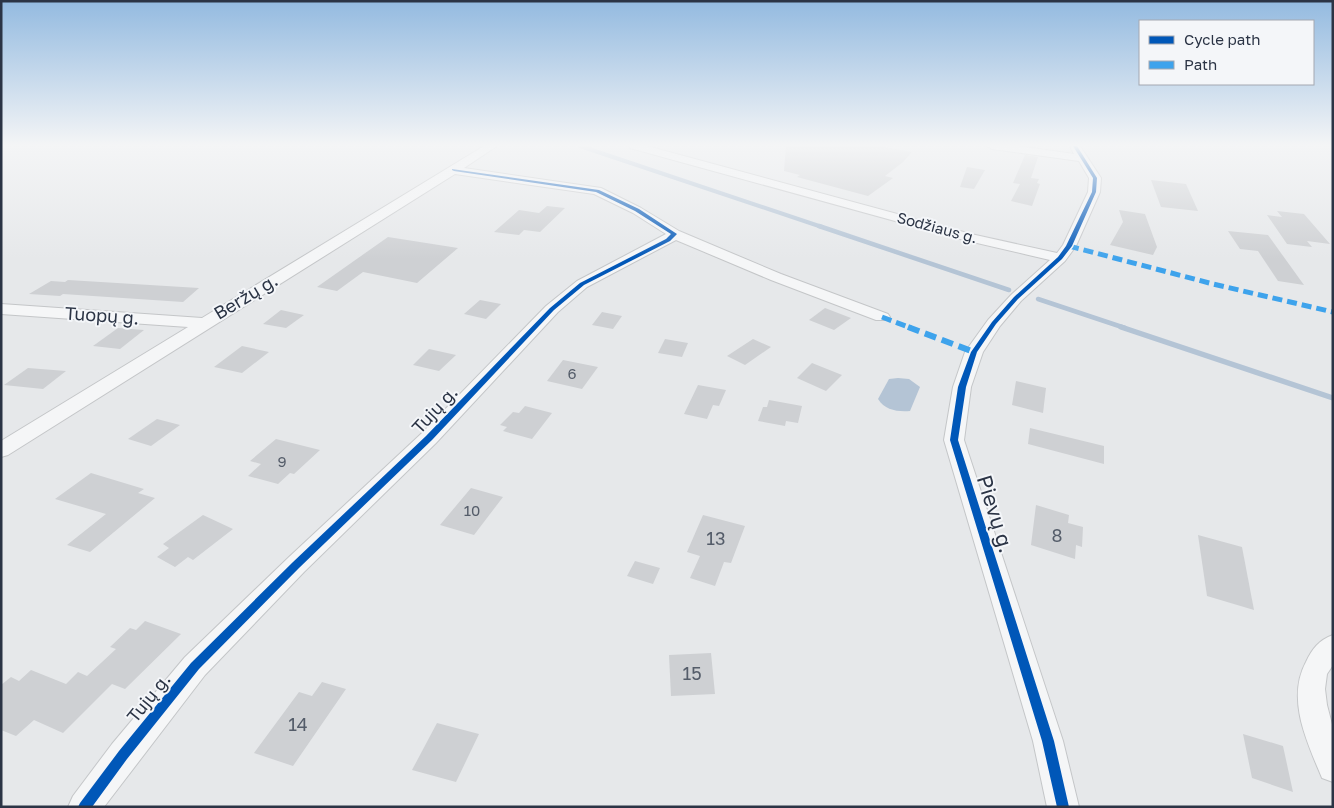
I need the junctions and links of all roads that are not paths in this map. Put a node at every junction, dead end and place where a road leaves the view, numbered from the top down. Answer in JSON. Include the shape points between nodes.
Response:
{"nodes":[{"id":1,"x":432,"y":184,"type":"edge"},
{"id":2,"x":543,"y":184,"type":"edge"},
{"id":3,"x":772,"y":184,"type":"edge"},
{"id":4,"x":1095,"y":184,"type":"edge"},
{"id":5,"x":674,"y":234,"type":"junction"},
{"id":6,"x":1060,"y":258,"type":"junction"},
{"id":7,"x":1,"y":310,"type":"edge"},
{"id":8,"x":882,"y":317,"type":"dead end"},
{"id":9,"x":203,"y":323,"type":"junction"},
{"id":10,"x":1,"y":450,"type":"edge"},
{"id":11,"x":1333,"y":647,"type":"edge"},
{"id":12,"x":1333,"y":767,"type":"edge"},
{"id":13,"x":84,"y":807,"type":"edge"},
{"id":14,"x":1063,"y":807,"type":"edge"}],
"edges":[{"from":1,"to":9,"type":"street","name":"Beržų g."},
{"from":2,"to":5,"type":"street","via":[[597,192],[613,198],[649,216]]},
{"from":3,"to":6,"type":"street","name":"Sodžiaus g.","via":[[960,235]]},
{"from":4,"to":6,"type":"street","via":[[1094,192],[1069,246]]},
{"from":5,"to":8,"type":"street"},
{"from":5,"to":13,"type":"street","name":"Tujų g.","via":[[582,284],[552,309],[429,438],[195,666]]},
{"from":6,"to":14,"type":"street","name":"Pievų g.","via":[[999,317],[974,352],[962,387],[954,440],[1048,741]]},
{"from":7,"to":9,"type":"street","name":"Tuopų g."},
{"from":9,"to":10,"type":"street","name":"Beržų g."},
{"from":11,"to":12,"type":"street","via":[[1316,666],[1312,683],[1313,714]]}]}
